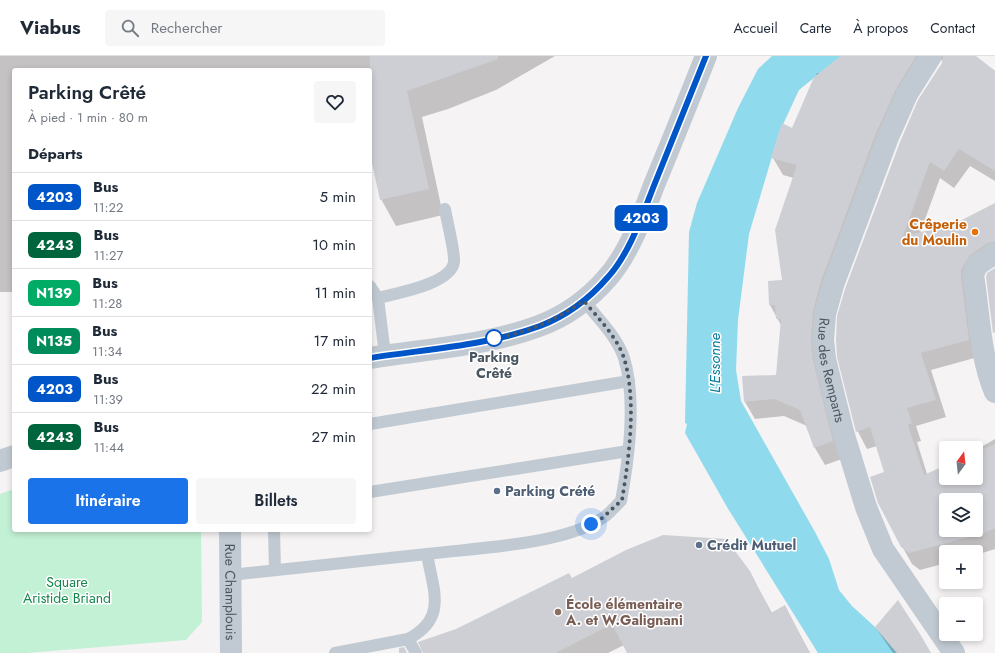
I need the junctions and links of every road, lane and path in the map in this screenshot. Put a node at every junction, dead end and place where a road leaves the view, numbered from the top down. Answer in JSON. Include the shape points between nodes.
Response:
{"nodes":[{"id":1,"x":706,"y":56,"type":"edge"},
{"id":2,"x":931,"y":56,"type":"edge"},
{"id":3,"x":445,"y":209,"type":"dead end"},
{"id":4,"x":995,"y":253,"type":"edge"},
{"id":5,"x":372,"y":289,"type":"edge"},
{"id":6,"x":378,"y":298,"type":"junction"},
{"id":7,"x":584,"y":301,"type":"junction"},
{"id":8,"x":377,"y":356,"type":"edge"},
{"id":9,"x":629,"y":381,"type":"junction"},
{"id":10,"x":995,"y":392,"type":"edge"},
{"id":11,"x":372,"y":424,"type":"edge"},
{"id":12,"x":628,"y":451,"type":"junction"},
{"id":13,"x":12,"y":457,"type":"edge"},
{"id":14,"x":0,"y":461,"type":"edge"},
{"id":15,"x":372,"y":492,"type":"edge"},
{"id":16,"x":230,"y":532,"type":"edge"},
{"id":17,"x":274,"y":532,"type":"edge"},
{"id":18,"x":427,"y":554,"type":"junction"},
{"id":19,"x":275,"y":570,"type":"junction"},
{"id":20,"x":230,"y":575,"type":"junction"},
{"id":21,"x":408,"y":639,"type":"junction"},
{"id":22,"x":231,"y":653,"type":"edge"},
{"id":23,"x":336,"y":653,"type":"edge"},
{"id":24,"x":416,"y":653,"type":"edge"},
{"id":25,"x":954,"y":653,"type":"edge"}],
"edges":[{"from":1,"to":7,"type":"street","via":[[636,229],[609,276]]},
{"from":2,"to":25,"type":"street","name":"Rue des Remparts","via":[[897,114],[885,144],[832,285],[824,314],[824,340],[843,432],[866,507],[883,549]]},
{"from":3,"to":6,"type":"lane","via":[[454,261],[450,271],[442,279]]},
{"from":4,"to":10,"type":"street","via":[[977,265],[973,275],[990,381]]},
{"from":5,"to":6,"type":"lane"},
{"from":6,"to":8,"type":"lane"},
{"from":7,"to":8,"type":"street","via":[[540,326],[518,332],[486,340]]},
{"from":7,"to":9,"type":"lane","via":[[610,334],[623,357]]},
{"from":9,"to":11,"type":"lane"},
{"from":9,"to":12,"type":"lane"},
{"from":12,"to":15,"type":"lane"},
{"from":12,"to":18,"type":"lane","via":[[622,500],[601,519],[572,532],[529,542]]},
{"from":13,"to":14,"type":"street"},
{"from":16,"to":20,"type":"street","name":"Rue Champlouis"},
{"from":17,"to":19,"type":"lane"},
{"from":18,"to":19,"type":"lane"},
{"from":18,"to":21,"type":"lane","via":[[436,606],[433,617],[426,626]]},
{"from":19,"to":20,"type":"lane"},
{"from":20,"to":22,"type":"street","name":"Rue Champlouis"},
{"from":21,"to":23,"type":"lane"},
{"from":21,"to":24,"type":"lane"}]}
